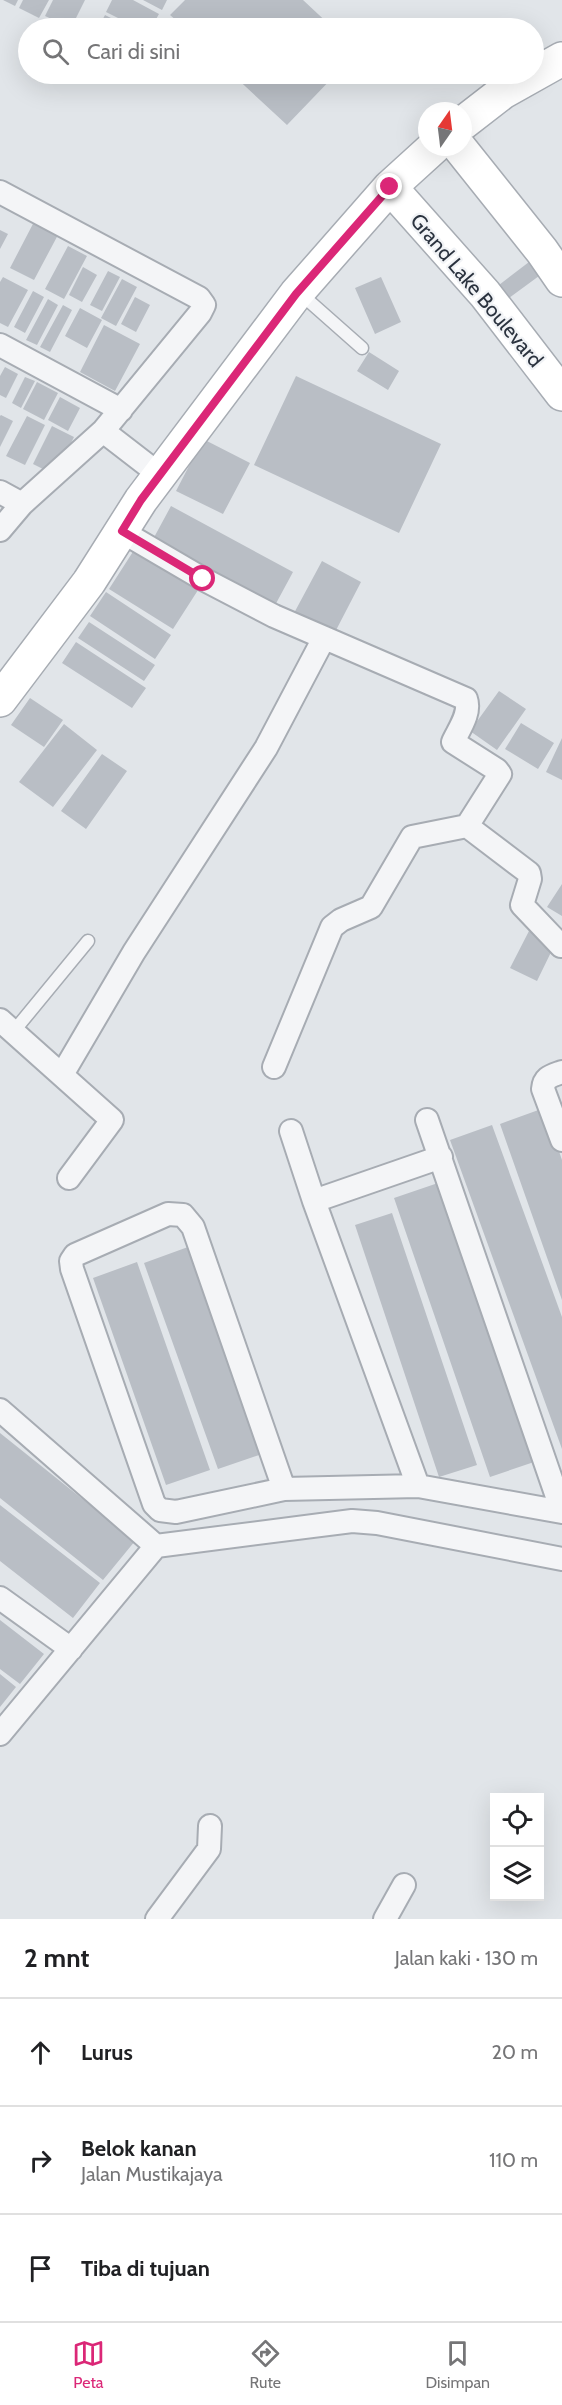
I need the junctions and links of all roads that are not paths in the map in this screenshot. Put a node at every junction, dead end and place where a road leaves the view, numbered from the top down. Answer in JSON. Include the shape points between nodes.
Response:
{"nodes":[{"id":1,"x":562,"y":59,"type":"edge"},
{"id":2,"x":544,"y":69,"type":"edge"},
{"id":3,"x":517,"y":84,"type":"edge"},
{"id":4,"x":472,"y":116,"type":"edge"},
{"id":5,"x":424,"y":156,"type":"edge"},
{"id":6,"x":466,"y":156,"type":"edge"},
{"id":7,"x":390,"y":187,"type":"junction"},
{"id":8,"x":0,"y":192,"type":"edge"},
{"id":9,"x":562,"y":280,"type":"edge"},
{"id":10,"x":296,"y":294,"type":"junction"},
{"id":11,"x":0,"y":345,"type":"edge"},
{"id":12,"x":362,"y":348,"type":"dead end"},
{"id":13,"x":562,"y":394,"type":"edge"},
{"id":14,"x":121,"y":410,"type":"junction"},
{"id":15,"x":103,"y":431,"type":"junction"},
{"id":16,"x":160,"y":475,"type":"junction"},
{"id":17,"x":0,"y":492,"type":"edge"},
{"id":18,"x":22,"y":504,"type":"junction"},
{"id":19,"x":0,"y":530,"type":"edge"},
{"id":20,"x":122,"y":531,"type":"junction"},
{"id":21,"x":324,"y":638,"type":"junction"},
{"id":22,"x":0,"y":700,"type":"edge"},
{"id":23,"x":467,"y":825,"type":"junction"},
{"id":24,"x":88,"y":942,"type":"dead end"},
{"id":25,"x":561,"y":946,"type":"edge"},
{"id":26,"x":7,"y":1025,"type":"edge"},
{"id":27,"x":274,"y":1068,"type":"dead end"},
{"id":28,"x":562,"y":1072,"type":"edge"},
{"id":29,"x":63,"y":1073,"type":"junction"},
{"id":30,"x":427,"y":1119,"type":"dead end"},
{"id":31,"x":291,"y":1131,"type":"dead end"},
{"id":32,"x":562,"y":1140,"type":"edge"},
{"id":33,"x":441,"y":1158,"type":"junction"},
{"id":34,"x":69,"y":1178,"type":"dead end"},
{"id":35,"x":314,"y":1201,"type":"junction"},
{"id":36,"x":0,"y":1410,"type":"edge"},
{"id":37,"x":418,"y":1486,"type":"junction"},
{"id":38,"x":284,"y":1489,"type":"junction"},
{"id":39,"x":562,"y":1511,"type":"edge"},
{"id":40,"x":156,"y":1546,"type":"junction"},
{"id":41,"x":562,"y":1559,"type":"edge"},
{"id":42,"x":0,"y":1598,"type":"edge"},
{"id":43,"x":71,"y":1649,"type":"junction"},
{"id":44,"x":0,"y":1734,"type":"edge"},
{"id":45,"x":210,"y":1826,"type":"dead end"},
{"id":46,"x":404,"y":1885,"type":"dead end"},
{"id":47,"x":157,"y":1919,"type":"edge"},
{"id":48,"x":385,"y":1919,"type":"edge"}],
"edges":[{"from":1,"to":2,"type":"main road"},
{"from":3,"to":4,"type":"main road"},
{"from":5,"to":7,"type":"main road"},
{"from":6,"to":9,"type":"main road"},
{"from":7,"to":10,"type":"main road"},
{"from":7,"to":13,"type":"main road","name":"Grand Lake Boulevard","via":[[485,294]]},
{"from":8,"to":14,"type":"street","via":[[204,304]]},
{"from":10,"to":12,"type":"lane"},
{"from":10,"to":16,"type":"main road"},
{"from":11,"to":14,"type":"street"},
{"from":14,"to":15,"type":"street"},
{"from":15,"to":16,"type":"street"},
{"from":15,"to":18,"type":"street"},
{"from":16,"to":20,"type":"main road"},
{"from":17,"to":18,"type":"street"},
{"from":18,"to":19,"type":"street"},
{"from":20,"to":21,"type":"street","via":[[203,579]]},
{"from":20,"to":22,"type":"main road","via":[[89,582]]},
{"from":21,"to":23,"type":"street","via":[[466,699],[467,712],[453,742],[500,774]]},
{"from":21,"to":29,"type":"street","via":[[266,748],[134,952]]},
{"from":23,"to":25,"type":"street","via":[[529,873],[522,905]]},
{"from":23,"to":27,"type":"street","via":[[412,837],[371,907],[332,927]]},
{"from":24,"to":26,"type":"lane"},
{"from":26,"to":29,"type":"street"},
{"from":28,"to":32,"type":"street","via":[[548,1076],[543,1089]]},
{"from":29,"to":34,"type":"street","via":[[112,1120]]},
{"from":30,"to":33,"type":"street"},
{"from":31,"to":35,"type":"street"},
{"from":33,"to":35,"type":"street"},
{"from":33,"to":39,"type":"street"},
{"from":35,"to":37,"type":"street"},
{"from":36,"to":40,"type":"street"},
{"from":37,"to":38,"type":"street"},
{"from":37,"to":39,"type":"street"},
{"from":38,"to":38,"type":"street","via":[[176,1512],[160,1510],[154,1504],[72,1269],[75,1255],[168,1214],[183,1215],[193,1227]]},
{"from":40,"to":41,"type":"street","via":[[352,1521]]},
{"from":40,"to":43,"type":"street"},
{"from":42,"to":43,"type":"street"},
{"from":43,"to":44,"type":"street"},
{"from":45,"to":47,"type":"street","via":[[209,1849]]},
{"from":46,"to":48,"type":"street"}]}
